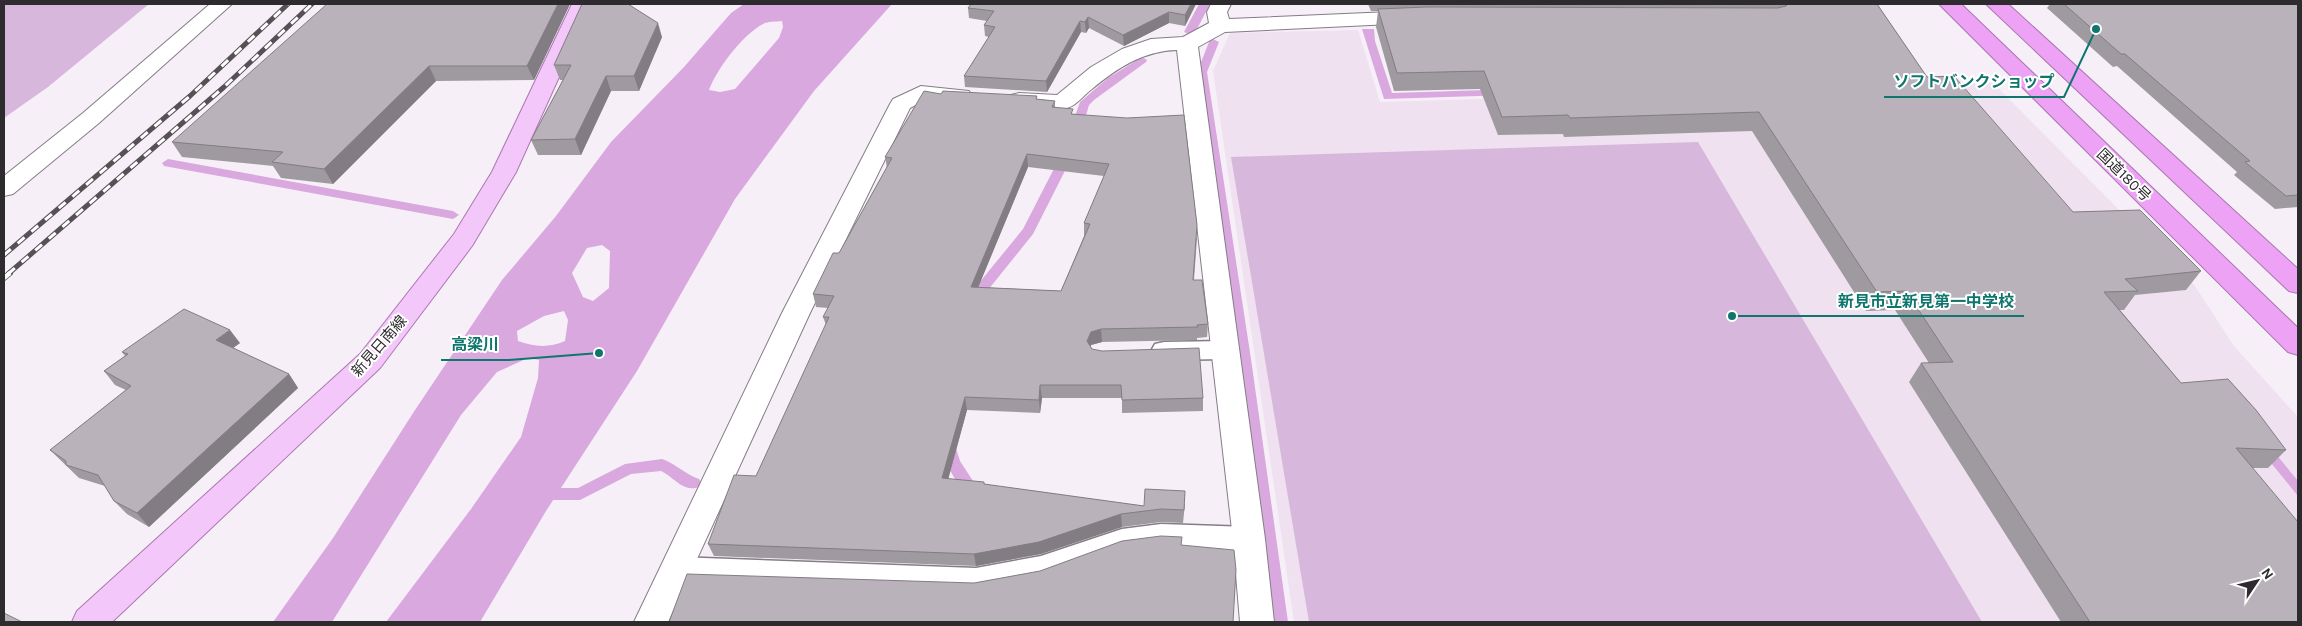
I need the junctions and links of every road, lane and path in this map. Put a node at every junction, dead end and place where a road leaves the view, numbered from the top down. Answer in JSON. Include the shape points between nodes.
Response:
{"nodes":[{"id":1,"x":222,"y":4,"type":"edge"},
{"id":2,"x":582,"y":4,"type":"edge"},
{"id":3,"x":1949,"y":4,"type":"edge"},
{"id":4,"x":1996,"y":4,"type":"edge"},
{"id":5,"x":1220,"y":15,"type":"edge"},
{"id":6,"x":1434,"y":17,"type":"edge"},
{"id":7,"x":1187,"y":44,"type":"junction"},
{"id":8,"x":4,"y":188,"type":"edge"},
{"id":9,"x":2298,"y":284,"type":"edge"},
{"id":10,"x":2298,"y":346,"type":"edge"},
{"id":11,"x":1225,"y":350,"type":"junction"},
{"id":12,"x":1140,"y":352,"type":"edge"},
{"id":13,"x":1249,"y":538,"type":"junction"},
{"id":14,"x":677,"y":570,"type":"junction"},
{"id":15,"x":89,"y":622,"type":"edge"},
{"id":16,"x":651,"y":622,"type":"edge"},
{"id":17,"x":1257,"y":622,"type":"edge"}],
"edges":[{"from":1,"to":8,"type":"street","via":[[91,118]]},
{"from":2,"to":15,"type":"main road","name":"新見日南線","via":[[499,180],[464,240],[370,361]]},
{"from":3,"to":10,"type":"highway","name":"国道180号"},
{"from":4,"to":9,"type":"highway"},
{"from":5,"to":6,"type":"street"},
{"from":5,"to":7,"type":"street"},
{"from":7,"to":11,"type":"street"},
{"from":7,"to":14,"type":"street","via":[[1140,48],[1106,66],[1063,102],[921,93],[901,104],[796,313]]},
{"from":11,"to":12,"type":"lane"},
{"from":11,"to":13,"type":"street"},
{"from":13,"to":14,"type":"lane","via":[[1161,536],[1122,541],[1041,569],[976,581]]},
{"from":13,"to":17,"type":"street"},
{"from":14,"to":16,"type":"street"}]}
